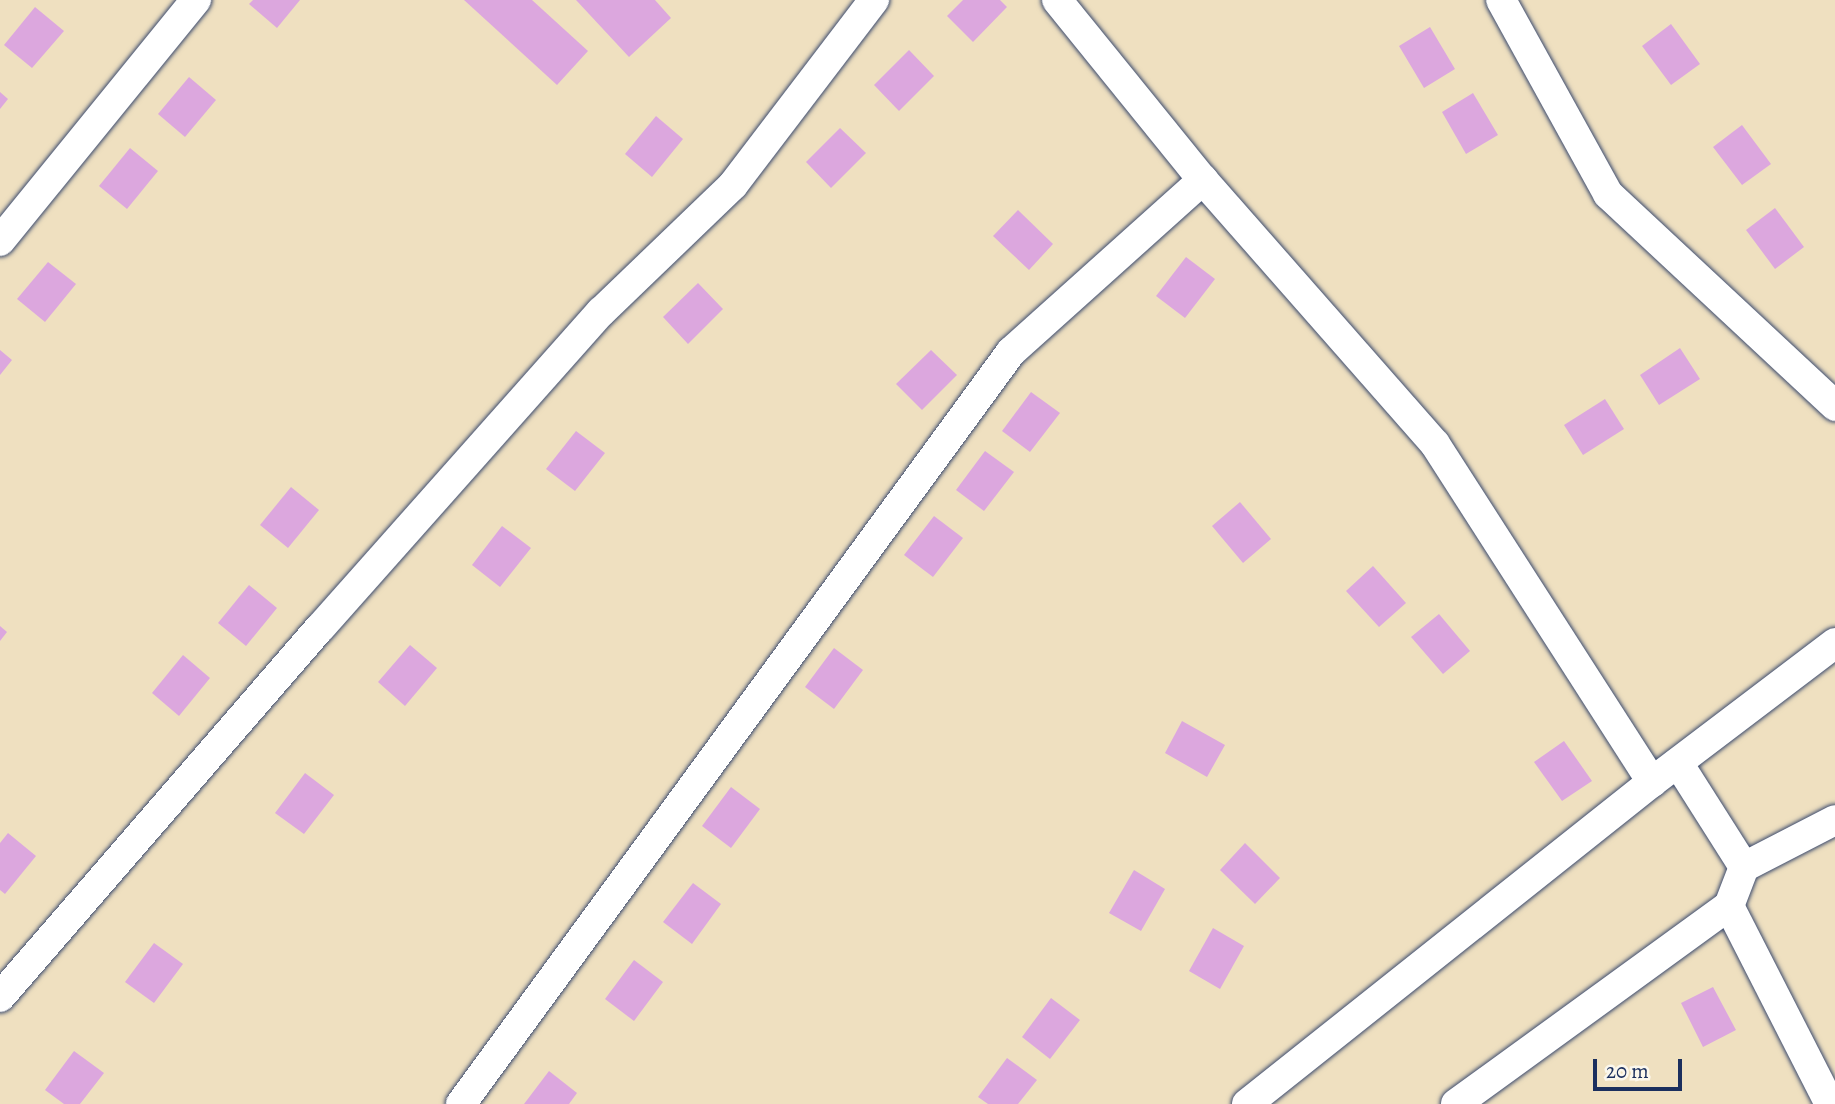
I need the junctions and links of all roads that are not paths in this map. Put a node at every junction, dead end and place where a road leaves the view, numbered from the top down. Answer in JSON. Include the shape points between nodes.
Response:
{"nodes":[{"id":1,"x":196,"y":0,"type":"edge"},
{"id":2,"x":874,"y":0,"type":"edge"},
{"id":3,"x":1057,"y":0,"type":"edge"},
{"id":4,"x":1501,"y":0,"type":"edge"},
{"id":5,"x":1203,"y":180,"type":"junction"},
{"id":6,"x":0,"y":241,"type":"edge"},
{"id":7,"x":1835,"y":406,"type":"edge"},
{"id":8,"x":1835,"y":643,"type":"edge"},
{"id":9,"x":1678,"y":764,"type":"junction"},
{"id":10,"x":1652,"y":782,"type":"junction"},
{"id":11,"x":1835,"y":820,"type":"edge"},
{"id":12,"x":1744,"y":867,"type":"junction"},
{"id":13,"x":1729,"y":906,"type":"junction"},
{"id":14,"x":0,"y":997,"type":"edge"},
{"id":15,"x":461,"y":1104,"type":"edge"},
{"id":16,"x":1247,"y":1104,"type":"edge"},
{"id":17,"x":1456,"y":1104,"type":"edge"},
{"id":18,"x":1830,"y":1104,"type":"edge"}],
"edges":[{"from":1,"to":6,"type":"street"},
{"from":2,"to":14,"type":"street","via":[[733,185],[601,312]]},
{"from":3,"to":5,"type":"street"},
{"from":4,"to":7,"type":"street","via":[[1608,194]]},
{"from":5,"to":10,"type":"street","via":[[1435,444]]},
{"from":5,"to":15,"type":"street","via":[[1011,352]]},
{"from":8,"to":9,"type":"street"},
{"from":9,"to":10,"type":"street"},
{"from":9,"to":12,"type":"street"},
{"from":10,"to":16,"type":"street"},
{"from":11,"to":12,"type":"street"},
{"from":12,"to":13,"type":"street"},
{"from":13,"to":17,"type":"street"},
{"from":13,"to":18,"type":"street"}]}
